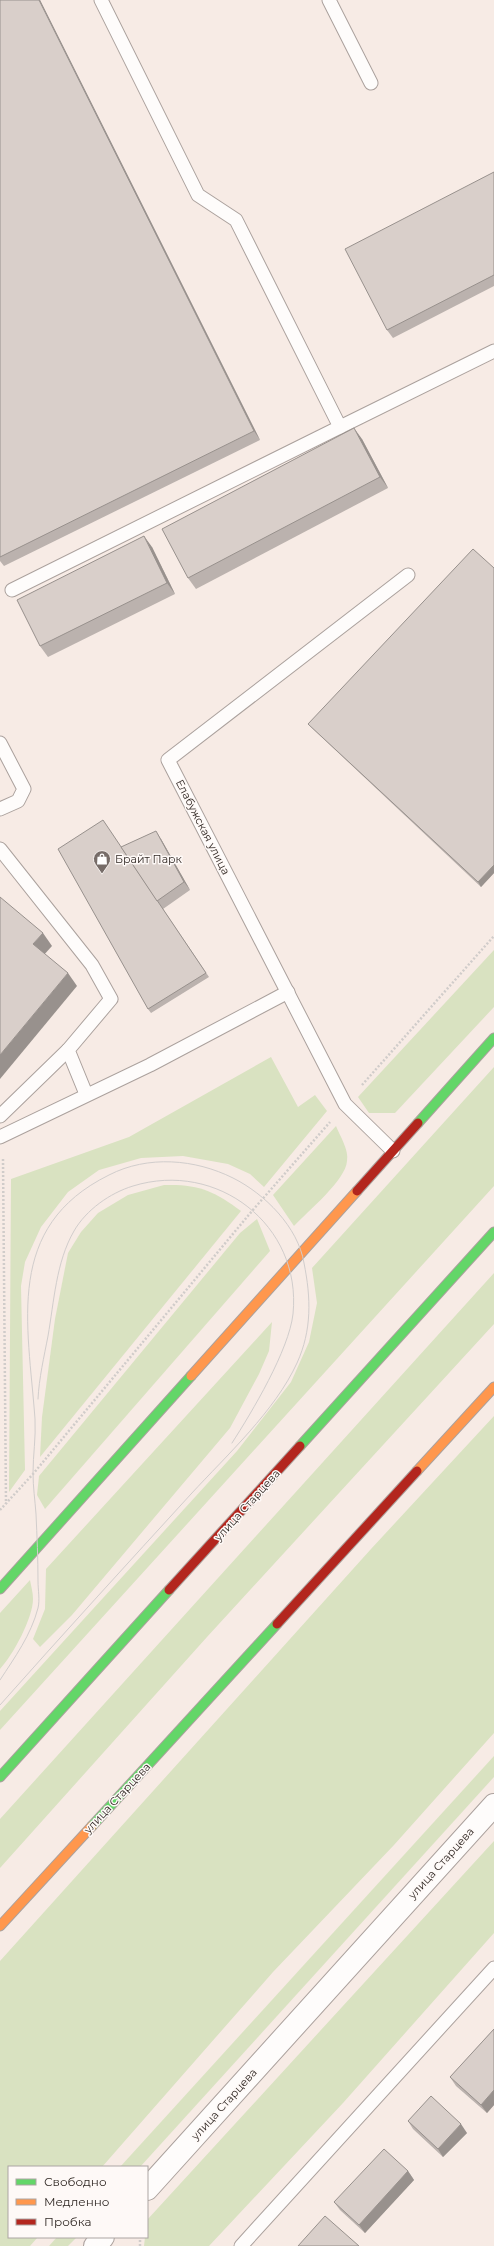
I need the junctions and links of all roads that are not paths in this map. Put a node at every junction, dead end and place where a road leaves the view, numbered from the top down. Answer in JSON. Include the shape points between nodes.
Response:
{"nodes":[{"id":1,"x":101,"y":0,"type":"edge"},
{"id":2,"x":329,"y":0,"type":"edge"},
{"id":3,"x":371,"y":83,"type":"dead end"},
{"id":4,"x":494,"y":351,"type":"edge"},
{"id":5,"x":340,"y":428,"type":"junction"},
{"id":6,"x":408,"y":575,"type":"dead end"},
{"id":7,"x":12,"y":590,"type":"dead end"},
{"id":8,"x":0,"y":743,"type":"edge"},
{"id":9,"x":0,"y":809,"type":"edge"},
{"id":10,"x":0,"y":849,"type":"edge"},
{"id":11,"x":288,"y":992,"type":"junction"},
{"id":12,"x":494,"y":1038,"type":"edge"},
{"id":13,"x":68,"y":1050,"type":"junction"},
{"id":14,"x":86,"y":1094,"type":"junction"},
{"id":15,"x":0,"y":1116,"type":"edge"},
{"id":16,"x":1,"y":1137,"type":"edge"},
{"id":17,"x":393,"y":1151,"type":"junction"},
{"id":18,"x":494,"y":1232,"type":"edge"},
{"id":19,"x":494,"y":1387,"type":"edge"},
{"id":20,"x":0,"y":1590,"type":"edge"},
{"id":21,"x":0,"y":1777,"type":"edge"},
{"id":22,"x":494,"y":1805,"type":"edge"},
{"id":23,"x":0,"y":1926,"type":"edge"},
{"id":24,"x":494,"y":1968,"type":"edge"},
{"id":25,"x":148,"y":2188,"type":"edge"},
{"id":26,"x":102,"y":2238,"type":"edge"},
{"id":27,"x":95,"y":2246,"type":"edge"},
{"id":28,"x":241,"y":2246,"type":"edge"}],
"edges":[{"from":1,"to":5,"type":"lane","via":[[198,195],[236,220]]},
{"from":2,"to":3,"type":"lane"},
{"from":4,"to":5,"type":"lane"},
{"from":5,"to":7,"type":"lane"},
{"from":6,"to":11,"type":"lane","name":"Елабужская улица","via":[[168,760]]},
{"from":8,"to":9,"type":"lane","via":[[24,789],[18,801]]},
{"from":10,"to":13,"type":"lane","via":[[92,964],[111,999]]},
{"from":11,"to":14,"type":"lane","via":[[150,1065]]},
{"from":11,"to":17,"type":"lane","name":"Елабужская улица","via":[[345,1104]]},
{"from":12,"to":17,"type":"main road"},
{"from":13,"to":14,"type":"lane"},
{"from":13,"to":15,"type":"lane"},
{"from":14,"to":16,"type":"lane"},
{"from":17,"to":20,"type":"main road"},
{"from":18,"to":21,"type":"main road","name":"улица Старцева"},
{"from":19,"to":23,"type":"main road","name":"улица Старцева"},
{"from":22,"to":25,"type":"street","name":"улица Старцева"},
{"from":24,"to":28,"type":"lane"},
{"from":26,"to":27,"type":"street"}]}
